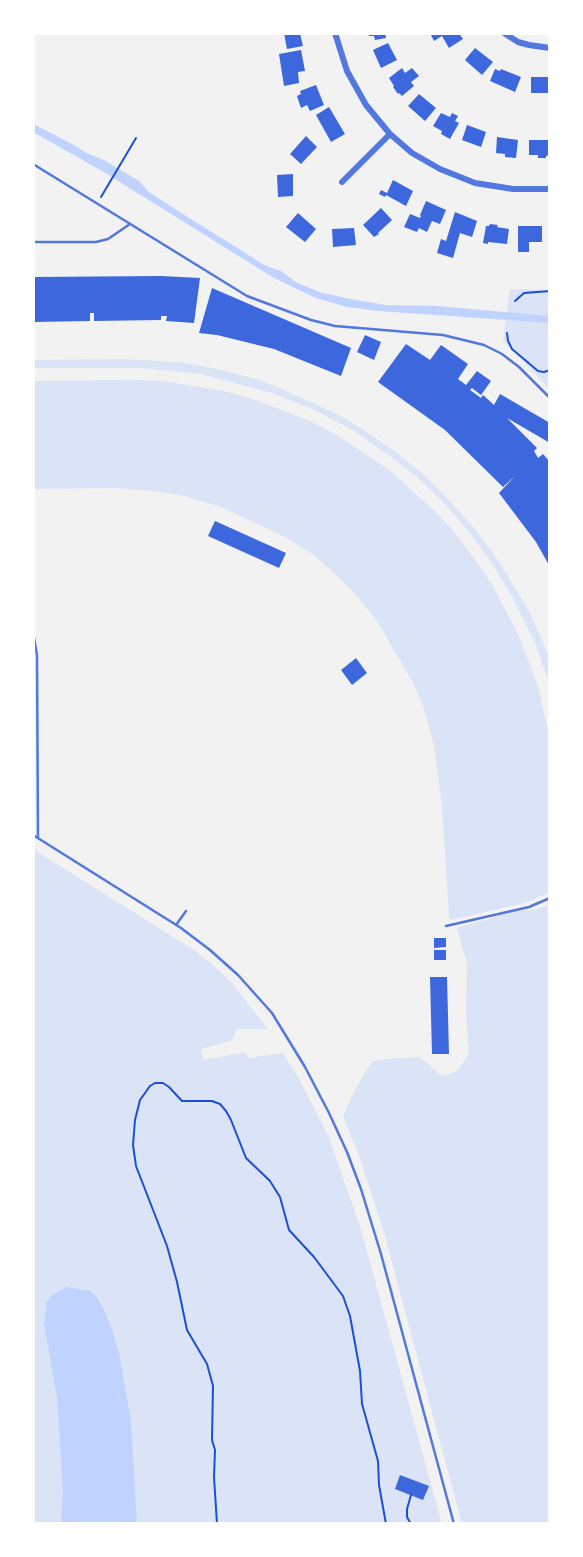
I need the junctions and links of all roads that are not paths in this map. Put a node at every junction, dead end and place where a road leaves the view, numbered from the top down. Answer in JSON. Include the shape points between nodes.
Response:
{"nodes":[{"id":1,"x":335,"y":33,"type":"edge"},
{"id":2,"x":504,"y":33,"type":"edge"},
{"id":3,"x":550,"y":48,"type":"edge"},
{"id":4,"x":390,"y":134,"type":"junction"},
{"id":5,"x":33,"y":164,"type":"edge"},
{"id":6,"x":342,"y":182,"type":"dead end"},
{"id":7,"x":550,"y":189,"type":"edge"},
{"id":8,"x":130,"y":223,"type":"junction"},
{"id":9,"x":33,"y":242,"type":"edge"},
{"id":10,"x":550,"y":398,"type":"edge"},
{"id":11,"x":33,"y":632,"type":"edge"},
{"id":12,"x":33,"y":835,"type":"edge"},
{"id":13,"x":38,"y":838,"type":"junction"},
{"id":14,"x":550,"y":898,"type":"edge"},
{"id":15,"x":186,"y":911,"type":"dead end"},
{"id":16,"x":176,"y":925,"type":"junction"},
{"id":17,"x":446,"y":926,"type":"dead end"},
{"id":18,"x":454,"y":1524,"type":"edge"}],
"edges":[{"from":1,"to":4,"type":"street","via":[[355,86]]},
{"from":2,"to":3,"type":"street","via":[[518,42]]},
{"from":4,"to":6,"type":"street"},
{"from":4,"to":7,"type":"street","via":[[427,163],[457,177],[499,188]]},
{"from":5,"to":8,"type":"lane"},
{"from":8,"to":9,"type":"lane","via":[[96,242]]},
{"from":8,"to":10,"type":"lane","via":[[247,296],[311,320],[443,335],[484,345],[519,367]]},
{"from":11,"to":13,"type":"lane","via":[[37,649]]},
{"from":12,"to":13,"type":"lane"},
{"from":13,"to":16,"type":"lane"},
{"from":14,"to":17,"type":"lane"},
{"from":15,"to":16,"type":"lane"},
{"from":16,"to":18,"type":"lane","via":[[238,975],[272,1013],[334,1123],[381,1254]]}]}
